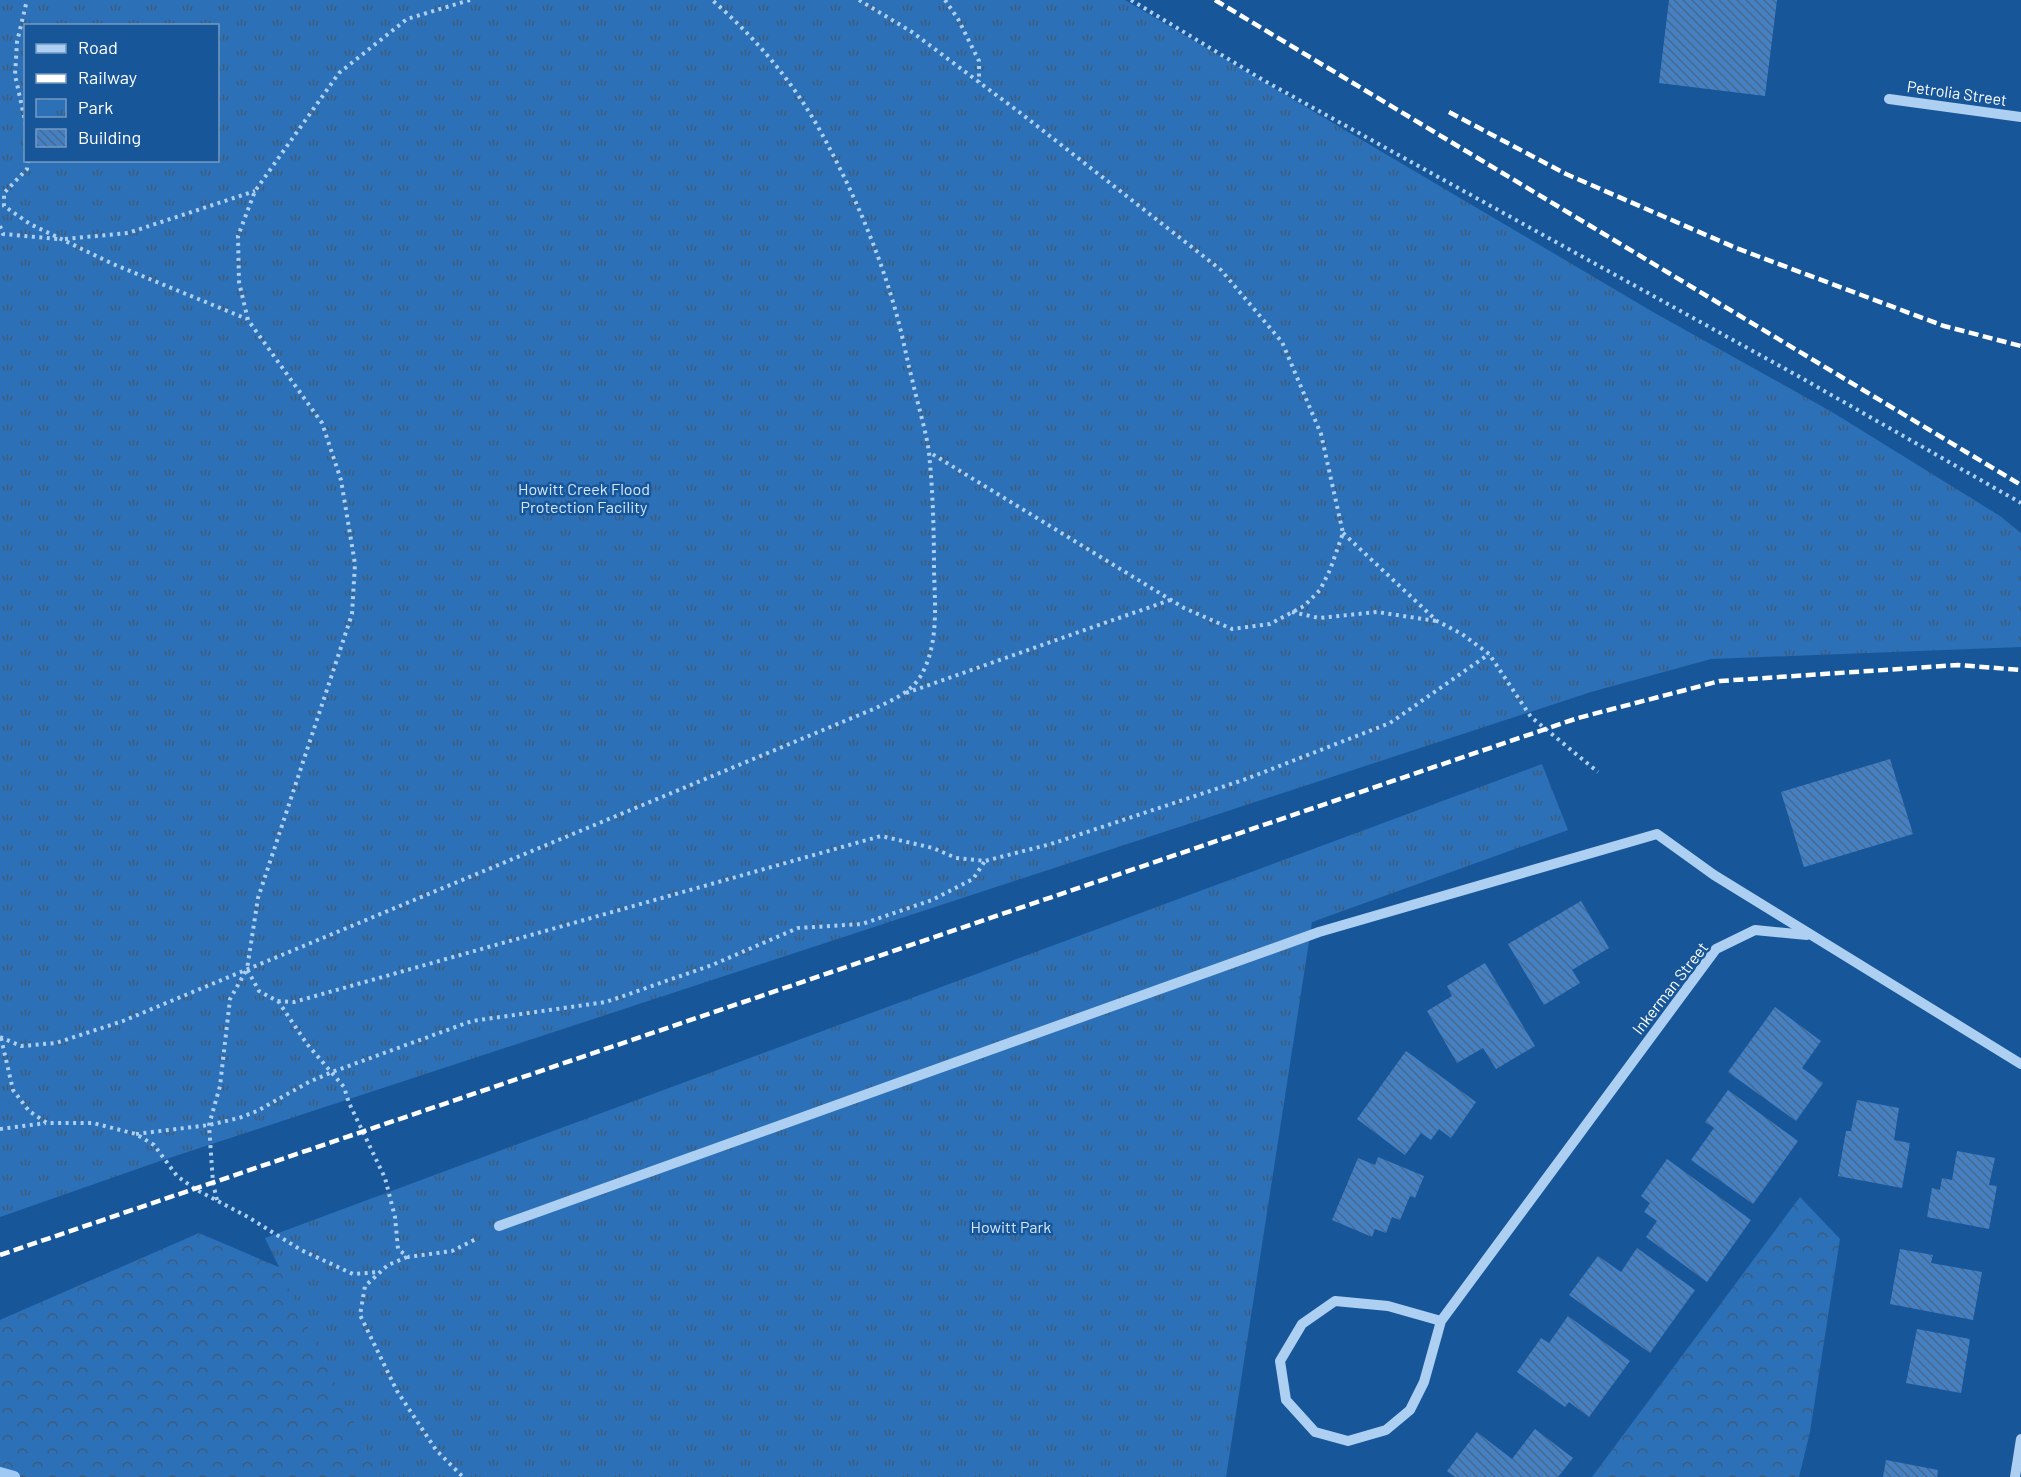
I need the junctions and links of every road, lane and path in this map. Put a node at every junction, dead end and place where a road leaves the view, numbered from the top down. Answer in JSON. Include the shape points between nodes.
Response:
{"nodes":[{"id":1,"x":27,"y":0,"type":"edge"},
{"id":2,"x":470,"y":0,"type":"edge"},
{"id":3,"x":712,"y":0,"type":"edge"},
{"id":4,"x":859,"y":0,"type":"edge"},
{"id":5,"x":945,"y":0,"type":"edge"},
{"id":6,"x":1131,"y":0,"type":"edge"},
{"id":7,"x":979,"y":82,"type":"junction"},
{"id":8,"x":1889,"y":99,"type":"dead end"},
{"id":9,"x":24,"y":116,"type":"edge"},
{"id":10,"x":2021,"y":117,"type":"edge"},
{"id":11,"x":28,"y":162,"type":"edge"},
{"id":12,"x":255,"y":191,"type":"junction"},
{"id":13,"x":0,"y":226,"type":"edge"},
{"id":14,"x":63,"y":239,"type":"junction"},
{"id":15,"x":248,"y":320,"type":"junction"},
{"id":16,"x":928,"y":451,"type":"junction"},
{"id":17,"x":2021,"y":503,"type":"edge"},
{"id":18,"x":1343,"y":533,"type":"junction"},
{"id":19,"x":1171,"y":600,"type":"junction"},
{"id":20,"x":1291,"y":612,"type":"junction"},
{"id":21,"x":1437,"y":621,"type":"junction"},
{"id":22,"x":1489,"y":654,"type":"junction"},
{"id":23,"x":904,"y":694,"type":"junction"},
{"id":24,"x":1598,"y":772,"type":"dead end"},
{"id":25,"x":985,"y":861,"type":"junction"},
{"id":26,"x":1811,"y":935,"type":"junction"},
{"id":27,"x":247,"y":969,"type":"junction"},
{"id":28,"x":277,"y":1001,"type":"junction"},
{"id":29,"x":1,"y":1038,"type":"edge"},
{"id":30,"x":2021,"y":1064,"type":"edge"},
{"id":31,"x":332,"y":1072,"type":"junction"},
{"id":32,"x":47,"y":1123,"type":"junction"},
{"id":33,"x":209,"y":1125,"type":"junction"},
{"id":34,"x":0,"y":1129,"type":"edge"},
{"id":35,"x":136,"y":1134,"type":"junction"},
{"id":36,"x":217,"y":1200,"type":"junction"},
{"id":37,"x":500,"y":1226,"type":"joint"},
{"id":38,"x":408,"y":1257,"type":"junction"},
{"id":39,"x":380,"y":1272,"type":"junction"},
{"id":40,"x":1441,"y":1321,"type":"junction"},
{"id":41,"x":2021,"y":1439,"type":"edge"},
{"id":42,"x":463,"y":1477,"type":"edge"},
{"id":43,"x":2015,"y":1477,"type":"edge"}],
"edges":[{"from":1,"to":9,"type":"path","via":[[17,42],[15,75]]},
{"from":2,"to":12,"type":"path","via":[[407,19],[339,73]]},
{"from":3,"to":16,"type":"path","via":[[795,89],[848,185],[876,251],[897,316]]},
{"from":4,"to":7,"type":"path","via":[[912,32]]},
{"from":5,"to":7,"type":"path","via":[[980,61]]},
{"from":6,"to":17,"type":"path","via":[[1263,80]]},
{"from":7,"to":18,"type":"path","via":[[1221,270],[1282,342],[1321,434]]},
{"from":8,"to":10,"type":"street","name":"Petrolia Street"},
{"from":11,"to":14,"type":"path","via":[[27,169],[4,193],[4,206],[30,224]]},
{"from":12,"to":14,"type":"path","via":[[129,233]]},
{"from":12,"to":15,"type":"path","via":[[238,236],[239,282]]},
{"from":13,"to":14,"type":"path","via":[[3,234]]},
{"from":14,"to":15,"type":"path"},
{"from":15,"to":27,"type":"path","via":[[322,423],[340,480],[355,564],[352,614],[258,898]]},
{"from":16,"to":19,"type":"path"},
{"from":16,"to":23,"type":"path","via":[[934,635],[919,678]]},
{"from":18,"to":20,"type":"path","via":[[1320,590],[1304,606]]},
{"from":18,"to":21,"type":"path"},
{"from":19,"to":20,"type":"path","via":[[1232,629],[1270,624]]},
{"from":19,"to":23,"type":"path"},
{"from":20,"to":21,"type":"path","via":[[1319,618],[1377,612]]},
{"from":21,"to":22,"type":"path"},
{"from":22,"to":24,"type":"path","via":[[1531,717]]},
{"from":22,"to":25,"type":"path","via":[[1390,723],[1246,779]]},
{"from":23,"to":27,"type":"path"},
{"from":25,"to":28,"type":"path","via":[[956,858],[933,848],[881,837],[294,1002]]},
{"from":25,"to":31,"type":"path","via":[[973,879],[932,900],[862,924],[798,928],[712,965],[606,1002],[472,1021]]},
{"from":26,"to":30,"type":"street","name":"Inkerman Street"},
{"from":26,"to":37,"type":"street","via":[[1714,875],[1657,834],[1319,932]]},
{"from":26,"to":40,"type":"street","name":"Inkerman Street","via":[[1755,930],[1716,949]]},
{"from":27,"to":28,"type":"path","via":[[259,991]]},
{"from":27,"to":29,"type":"path","via":[[123,1021],[56,1043],[21,1046]]},
{"from":27,"to":33,"type":"path","via":[[230,999],[220,1086]]},
{"from":28,"to":31,"type":"path"},
{"from":29,"to":32,"type":"path","via":[[13,1090],[29,1111]]},
{"from":31,"to":33,"type":"path","via":[[257,1111]]},
{"from":31,"to":38,"type":"path","via":[[344,1087],[385,1178],[398,1249]]},
{"from":32,"to":34,"type":"path"},
{"from":32,"to":35,"type":"path","via":[[93,1123]]},
{"from":33,"to":35,"type":"path"},
{"from":33,"to":36,"type":"path"},
{"from":35,"to":36,"type":"path","via":[[154,1145],[177,1176]]},
{"from":36,"to":39,"type":"path","via":[[301,1250],[353,1274]]},
{"from":37,"to":38,"type":"path","via":[[452,1251]]},
{"from":38,"to":39,"type":"path"},
{"from":39,"to":42,"type":"path","via":[[365,1286],[360,1315],[397,1391],[436,1450]]},
{"from":40,"to":40,"type":"street","name":"Inkerman Street","via":[[1388,1306],[1335,1301],[1302,1324],[1280,1361],[1286,1400],[1315,1432],[1348,1441],[1386,1430],[1410,1410],[1424,1382]]},
{"from":41,"to":43,"type":"street"}]}
